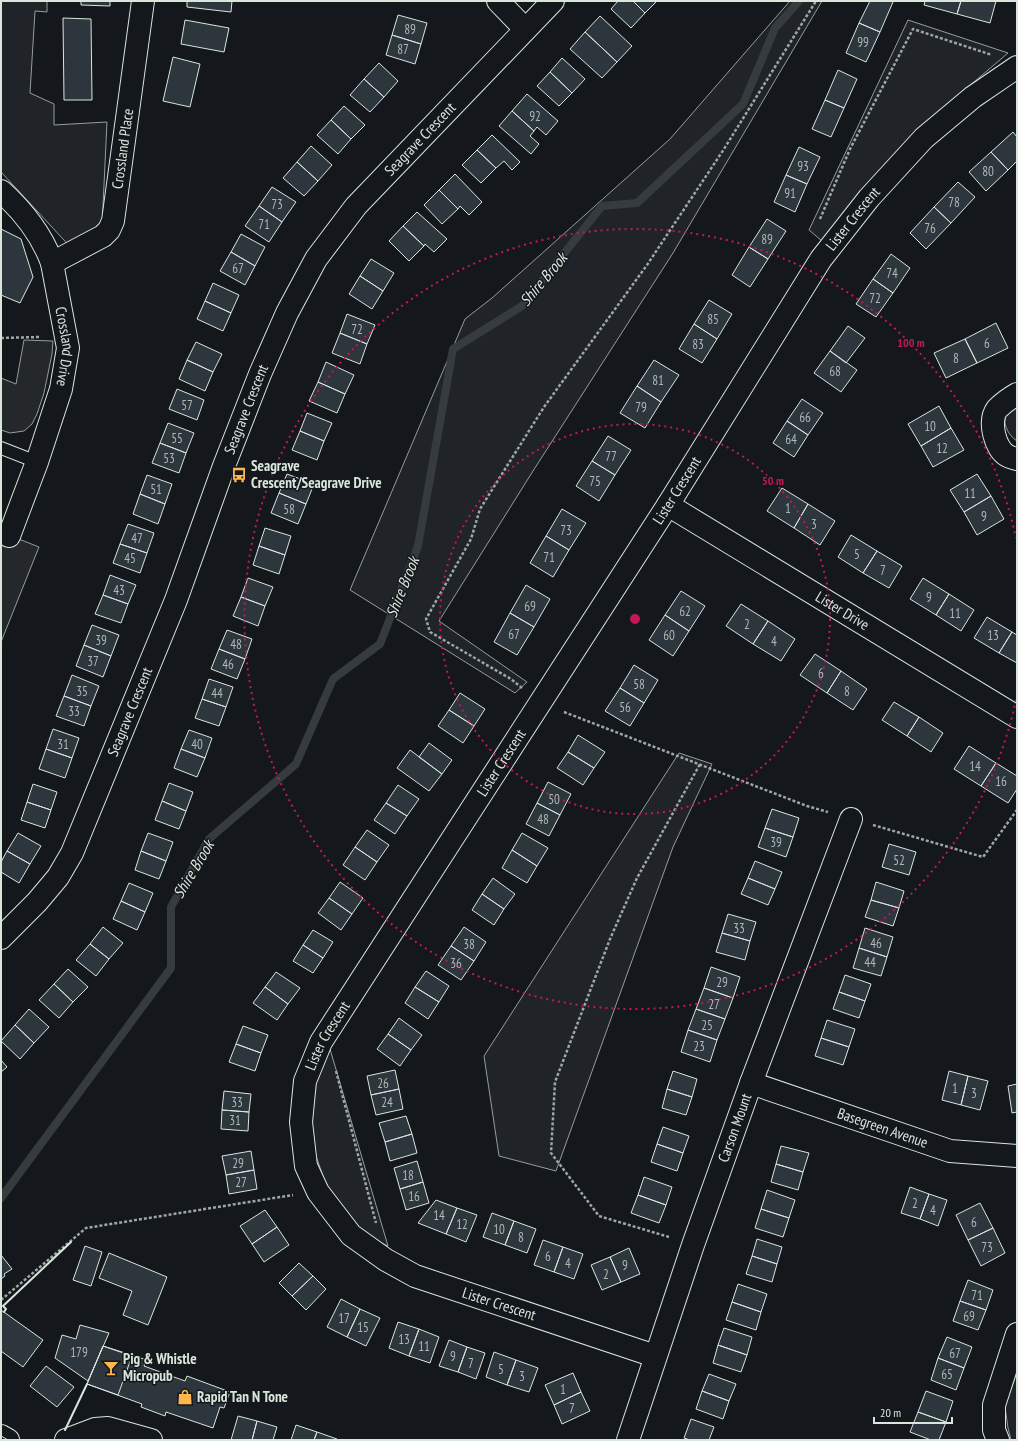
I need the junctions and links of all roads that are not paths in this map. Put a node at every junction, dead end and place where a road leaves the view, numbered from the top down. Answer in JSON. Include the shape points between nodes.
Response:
{"nodes":[{"id":1,"x":143,"y":1,"type":"edge"},
{"id":2,"x":498,"y":1,"type":"edge"},
{"id":3,"x":553,"y":1,"type":"edge"},
{"id":4,"x":525,"y":29,"type":"junction"},
{"id":5,"x":1017,"y":67,"type":"edge"},
{"id":6,"x":1,"y":191,"type":"edge"},
{"id":7,"x":52,"y":263,"type":"junction"},
{"id":8,"x":1017,"y":394,"type":"edge"},
{"id":9,"x":1,"y":448,"type":"edge"},
{"id":10,"x":1017,"y":459,"type":"edge"},
{"id":11,"x":37,"y":462,"type":"junction"},
{"id":12,"x":668,"y":505,"type":"junction"},
{"id":13,"x":9,"y":536,"type":"dead end"},
{"id":14,"x":1017,"y":717,"type":"edge"},
{"id":15,"x":851,"y":819,"type":"road end"},
{"id":16,"x":1,"y":938,"type":"edge"},
{"id":17,"x":751,"y":1084,"type":"junction"},
{"id":18,"x":1017,"y":1156,"type":"edge"},
{"id":19,"x":1017,"y":1334,"type":"edge"},
{"id":20,"x":655,"y":1356,"type":"junction"},
{"id":21,"x":1,"y":1436,"type":"edge"},
{"id":22,"x":8,"y":1440,"type":"edge"},
{"id":23,"x":66,"y":1440,"type":"edge"},
{"id":24,"x":152,"y":1440,"type":"edge"},
{"id":25,"x":628,"y":1440,"type":"edge"},
{"id":26,"x":998,"y":1440,"type":"edge"}],
"edges":[{"from":1,"to":7,"type":"street","name":"Crossland Place","via":[[113,221],[103,236]]},
{"from":2,"to":4,"type":"street"},
{"from":3,"to":4,"type":"street","name":"Seagrave Crescent"},
{"from":4,"to":16,"type":"street","name":"Seagrave Crescent","via":[[356,206],[316,259],[287,313],[260,374],[176,600],[72,853],[46,892]]},
{"from":5,"to":12,"type":"street","name":"Lister Crescent","via":[[973,97],[924,138],[869,198],[821,259]]},
{"from":6,"to":7,"type":"street","name":"Crossland Drive","via":[[34,228]]},
{"from":7,"to":11,"type":"street","name":"Crossland Drive","via":[[68,348],[61,389]]},
{"from":8,"to":10,"type":"street","via":[[996,410],[993,428],[996,442],[1007,456]]},
{"from":9,"to":11,"type":"lane"},
{"from":11,"to":13,"type":"street","name":"Crossland Drive"},
{"from":12,"to":14,"type":"street","name":"Lister Drive"},
{"from":12,"to":20,"type":"street","name":"Lister Crescent","via":[[321,1042],[305,1081],[301,1122],[306,1166],[318,1192],[351,1235],[386,1260],[415,1276]]},
{"from":15,"to":17,"type":"street","name":"Carson Mount"},
{"from":17,"to":18,"type":"street","name":"Basegreen Avenue","via":[[950,1151]]},
{"from":17,"to":20,"type":"street","name":"Carson Mount"},
{"from":19,"to":26,"type":"street","via":[[994,1405],[994,1430]]},
{"from":20,"to":25,"type":"street","name":"Carson Mount"},
{"from":21,"to":22,"type":"street"},
{"from":23,"to":24,"type":"street","via":[[95,1429],[108,1428]]}]}
